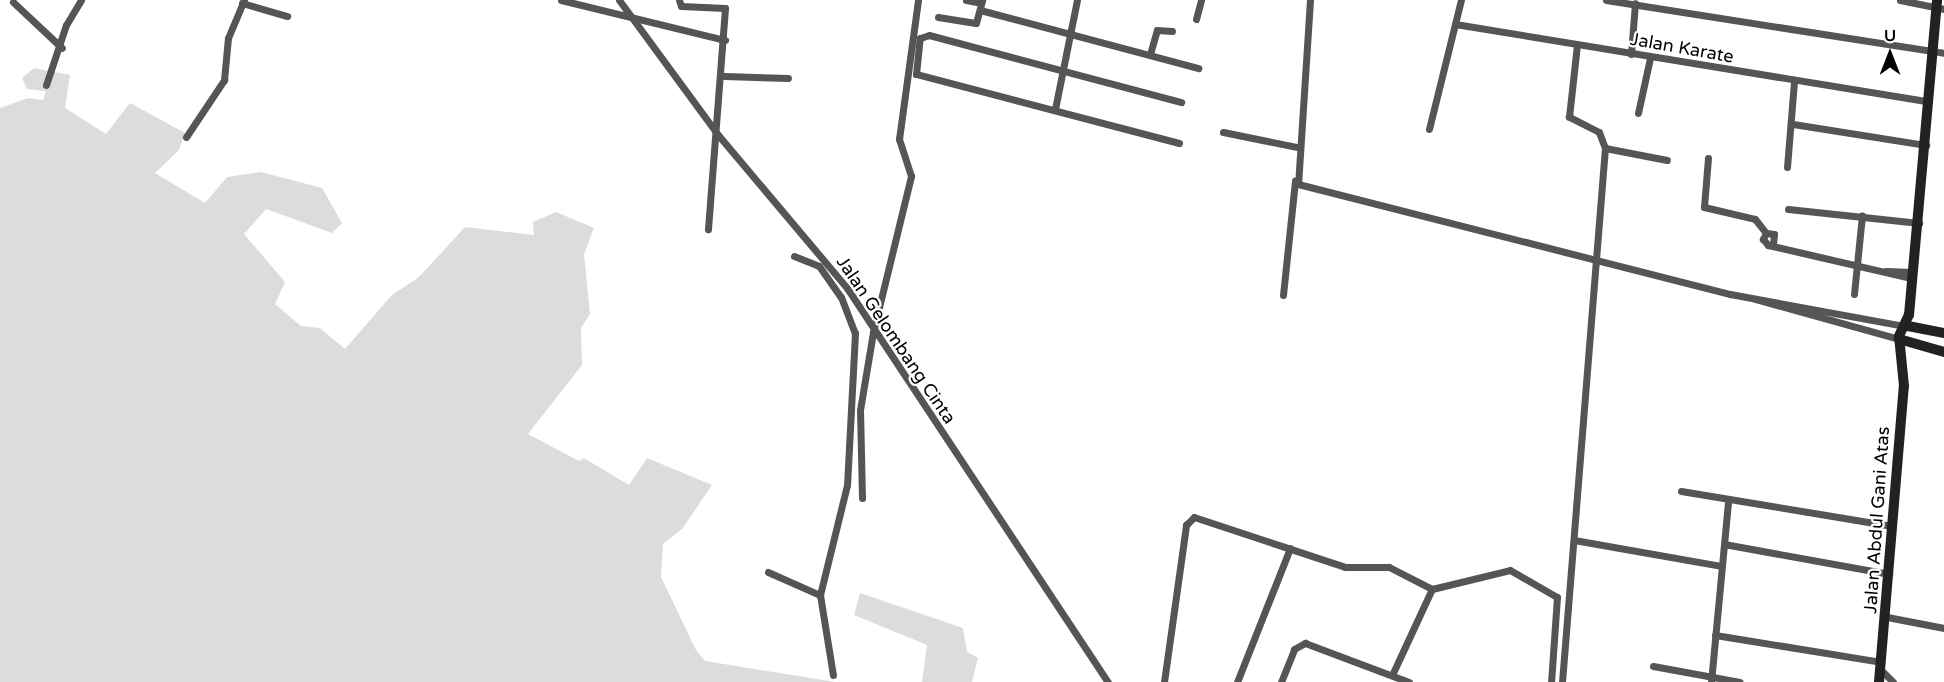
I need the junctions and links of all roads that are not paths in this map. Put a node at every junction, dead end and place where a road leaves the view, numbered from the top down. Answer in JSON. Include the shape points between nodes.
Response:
{"nodes":[{"id":1,"x":81,"y":0,"type":"edge"},
{"id":2,"x":561,"y":0,"type":"edge"},
{"id":3,"x":618,"y":0,"type":"edge"},
{"id":4,"x":679,"y":0,"type":"edge"},
{"id":5,"x":918,"y":0,"type":"edge"},
{"id":6,"x":966,"y":0,"type":"edge"},
{"id":7,"x":1198,"y":0,"type":"edge"},
{"id":8,"x":1310,"y":0,"type":"edge"},
{"id":9,"x":1461,"y":0,"type":"edge"},
{"id":10,"x":1606,"y":0,"type":"edge"},
{"id":11,"x":1900,"y":0,"type":"edge"},
{"id":12,"x":13,"y":2,"type":"dead end"},
{"id":13,"x":243,"y":2,"type":"edge"},
{"id":14,"x":1079,"y":2,"type":"edge"},
{"id":15,"x":1635,"y":2,"type":"edge"},
{"id":16,"x":981,"y":4,"type":"edge"},
{"id":17,"x":1939,"y":5,"type":"edge"},
{"id":18,"x":287,"y":16,"type":"dead end"},
{"id":19,"x":633,"y":17,"type":"junction"},
{"id":20,"x":938,"y":17,"type":"dead end"},
{"id":21,"x":1196,"y":18,"type":"dead end"},
{"id":22,"x":1455,"y":24,"type":"junction"},
{"id":23,"x":1172,"y":31,"type":"dead end"},
{"id":24,"x":1073,"y":32,"type":"junction"},
{"id":25,"x":725,"y":40,"type":"junction"},
{"id":26,"x":1577,"y":44,"type":"junction"},
{"id":27,"x":62,"y":48,"type":"junction"},
{"id":28,"x":1939,"y":52,"type":"edge"},
{"id":29,"x":1150,"y":54,"type":"junction"},
{"id":30,"x":1631,"y":54,"type":"junction"},
{"id":31,"x":1650,"y":58,"type":"junction"},
{"id":32,"x":1198,"y":68,"type":"dead end"},
{"id":33,"x":1064,"y":70,"type":"junction"},
{"id":34,"x":724,"y":76,"type":"junction"},
{"id":35,"x":788,"y":78,"type":"dead end"},
{"id":36,"x":1794,"y":81,"type":"junction"},
{"id":37,"x":46,"y":85,"type":"dead end"},
{"id":38,"x":1181,"y":102,"type":"dead end"},
{"id":39,"x":1929,"y":102,"type":"junction"},
{"id":40,"x":1055,"y":109,"type":"junction"},
{"id":41,"x":1638,"y":113,"type":"dead end"},
{"id":42,"x":1793,"y":124,"type":"junction"},
{"id":43,"x":1429,"y":129,"type":"dead end"},
{"id":44,"x":1223,"y":132,"type":"dead end"},
{"id":45,"x":719,"y":136,"type":"junction"},
{"id":46,"x":186,"y":137,"type":"dead end"},
{"id":47,"x":1179,"y":143,"type":"dead end"},
{"id":48,"x":1926,"y":145,"type":"junction"},
{"id":49,"x":1297,"y":147,"type":"junction"},
{"id":50,"x":1605,"y":148,"type":"junction"},
{"id":51,"x":1708,"y":158,"type":"dead end"},
{"id":52,"x":1667,"y":160,"type":"dead end"},
{"id":53,"x":1787,"y":167,"type":"dead end"},
{"id":54,"x":1295,"y":179,"type":"junction"},
{"id":55,"x":1788,"y":209,"type":"dead end"},
{"id":56,"x":1862,"y":215,"type":"junction"},
{"id":57,"x":1919,"y":223,"type":"junction"},
{"id":58,"x":708,"y":229,"type":"dead end"},
{"id":59,"x":794,"y":256,"type":"dead end"},
{"id":60,"x":1597,"y":256,"type":"junction"},
{"id":61,"x":1858,"y":264,"type":"junction"},
{"id":62,"x":1911,"y":275,"type":"junction"},
{"id":63,"x":1854,"y":294,"type":"dead end"},
{"id":64,"x":1283,"y":295,"type":"dead end"},
{"id":65,"x":1755,"y":299,"type":"junction"},
{"id":66,"x":1912,"y":323,"type":"junction"},
{"id":67,"x":873,"y":332,"type":"junction"},
{"id":68,"x":1944,"y":333,"type":"edge"},
{"id":69,"x":1899,"y":339,"type":"junction"},
{"id":70,"x":1922,"y":346,"type":"junction"},
{"id":71,"x":1944,"y":352,"type":"edge"},
{"id":72,"x":1904,"y":361,"type":"junction"},
{"id":73,"x":1681,"y":491,"type":"dead end"},
{"id":74,"x":862,"y":498,"type":"dead end"},
{"id":75,"x":1728,"y":503,"type":"junction"},
{"id":76,"x":1892,"y":526,"type":"junction"},
{"id":77,"x":1574,"y":540,"type":"junction"},
{"id":78,"x":1724,"y":544,"type":"junction"},
{"id":79,"x":1290,"y":548,"type":"junction"},
{"id":80,"x":1721,"y":566,"type":"junction"},
{"id":81,"x":768,"y":572,"type":"dead end"},
{"id":82,"x":1889,"y":574,"type":"junction"},
{"id":83,"x":1432,"y":589,"type":"junction"},
{"id":84,"x":820,"y":595,"type":"junction"},
{"id":85,"x":1887,"y":617,"type":"junction"},
{"id":86,"x":1944,"y":627,"type":"edge"},
{"id":87,"x":1715,"y":635,"type":"junction"},
{"id":88,"x":1653,"y":666,"type":"dead end"},
{"id":89,"x":1881,"y":666,"type":"junction"},
{"id":90,"x":833,"y":675,"type":"dead end"},
{"id":91,"x":1392,"y":675,"type":"junction"},
{"id":92,"x":1712,"y":679,"type":"edge"},
{"id":93,"x":1108,"y":682,"type":"edge"},
{"id":94,"x":1164,"y":682,"type":"edge"},
{"id":95,"x":1237,"y":682,"type":"edge"},
{"id":96,"x":1281,"y":682,"type":"edge"},
{"id":97,"x":1409,"y":682,"type":"edge"},
{"id":98,"x":1551,"y":682,"type":"edge"},
{"id":99,"x":1562,"y":682,"type":"edge"},
{"id":100,"x":1740,"y":682,"type":"edge"},
{"id":101,"x":1879,"y":682,"type":"edge"},
{"id":102,"x":1893,"y":682,"type":"edge"}],
"edges":[{"from":1,"to":27,"type":"street","via":[[66,25]]},
{"from":2,"to":19,"type":"street"},
{"from":3,"to":19,"type":"street","name":"Jalan Gelombang Cinta"},
{"from":4,"to":25,"type":"street","via":[[681,6],[723,6]]},
{"from":5,"to":67,"type":"street","via":[[899,139],[911,176]]},
{"from":6,"to":16,"type":"street"},
{"from":7,"to":21,"type":"street"},
{"from":8,"to":49,"type":"street"},
{"from":9,"to":22,"type":"street"},
{"from":10,"to":15,"type":"street"},
{"from":11,"to":17,"type":"street"},
{"from":12,"to":27,"type":"street"},
{"from":13,"to":18,"type":"street"},
{"from":13,"to":46,"type":"street","via":[[228,38],[224,80]]},
{"from":14,"to":24,"type":"street"},
{"from":15,"to":28,"type":"street"},
{"from":15,"to":30,"type":"street"},
{"from":16,"to":20,"type":"street","via":[[976,23]]},
{"from":16,"to":24,"type":"street"},
{"from":17,"to":28,"type":"street"},
{"from":19,"to":25,"type":"street"},
{"from":19,"to":45,"type":"street","name":"Jalan Gelombang Cinta"},
{"from":22,"to":26,"type":"street","name":"Jalan Karate"},
{"from":22,"to":43,"type":"street"},
{"from":23,"to":29,"type":"street","via":[[1157,30]]},
{"from":24,"to":29,"type":"street"},
{"from":24,"to":33,"type":"street"},
{"from":25,"to":34,"type":"street"},
{"from":26,"to":30,"type":"street","name":"Jalan Karate"},
{"from":26,"to":50,"type":"street","via":[[1569,117],[1599,132]]},
{"from":27,"to":37,"type":"street"},
{"from":28,"to":39,"type":"street"},
{"from":29,"to":32,"type":"street"},
{"from":30,"to":31,"type":"street","name":"Jalan Karate"},
{"from":31,"to":36,"type":"street","name":"Jalan Karate"},
{"from":31,"to":41,"type":"street"},
{"from":33,"to":38,"type":"street"},
{"from":33,"to":40,"type":"street"},
{"from":33,"to":40,"type":"street","via":[[929,34],[920,38],[916,74]]},
{"from":34,"to":35,"type":"street"},
{"from":34,"to":45,"type":"street"},
{"from":36,"to":39,"type":"street","name":"Jalan Karate"},
{"from":36,"to":42,"type":"street"},
{"from":39,"to":48,"type":"street"},
{"from":40,"to":47,"type":"street"},
{"from":42,"to":48,"type":"street"},
{"from":42,"to":53,"type":"street"},
{"from":44,"to":49,"type":"street"},
{"from":45,"to":58,"type":"street"},
{"from":45,"to":67,"type":"street","name":"Jalan Gelombang Cinta","via":[[847,288]]},
{"from":48,"to":57,"type":"street"},
{"from":49,"to":54,"type":"street"},
{"from":50,"to":52,"type":"street"},
{"from":50,"to":60,"type":"street"},
{"from":51,"to":61,"type":"street","via":[[1704,207],[1755,219],[1766,233],[1763,241]]},
{"from":54,"to":60,"type":"street"},
{"from":54,"to":64,"type":"street"},
{"from":55,"to":56,"type":"street"},
{"from":56,"to":57,"type":"street"},
{"from":56,"to":61,"type":"street"},
{"from":57,"to":62,"type":"street"},
{"from":59,"to":84,"type":"street","via":[[819,266],[842,297],[855,333],[847,485]]},
{"from":60,"to":65,"type":"street"},
{"from":60,"to":77,"type":"street"},
{"from":61,"to":62,"type":"street"},
{"from":61,"to":63,"type":"street"},
{"from":62,"to":66,"type":"street"},
{"from":65,"to":66,"type":"street"},
{"from":65,"to":69,"type":"street"},
{"from":66,"to":68,"type":"street"},
{"from":66,"to":69,"type":"street"},
{"from":66,"to":70,"type":"street"},
{"from":67,"to":74,"type":"street","via":[[858,439]]},
{"from":67,"to":93,"type":"street","name":"Jalan Gelombang Cinta"},
{"from":69,"to":70,"type":"street"},
{"from":69,"to":72,"type":"street","name":"Jalan Abdul Gani Atas"},
{"from":70,"to":71,"type":"street"},
{"from":70,"to":72,"type":"street","via":[[1908,351]]},
{"from":72,"to":76,"type":"street","name":"Jalan Abdul Gani Atas"},
{"from":73,"to":75,"type":"street"},
{"from":75,"to":76,"type":"street"},
{"from":75,"to":78,"type":"street"},
{"from":76,"to":82,"type":"street","name":"Jalan Abdul Gani Atas"},
{"from":77,"to":80,"type":"street"},
{"from":77,"to":99,"type":"street"},
{"from":78,"to":80,"type":"street"},
{"from":78,"to":82,"type":"street"},
{"from":79,"to":83,"type":"street","via":[[1345,567],[1389,567]]},
{"from":79,"to":94,"type":"street","via":[[1203,518],[1187,521]]},
{"from":79,"to":95,"type":"street"},
{"from":80,"to":87,"type":"street"},
{"from":81,"to":84,"type":"street"},
{"from":82,"to":85,"type":"street","name":"Jalan Abdul Gani Atas"},
{"from":83,"to":91,"type":"street"},
{"from":83,"to":98,"type":"street","via":[[1506,569],[1555,594]]},
{"from":84,"to":90,"type":"street"},
{"from":85,"to":86,"type":"street"},
{"from":85,"to":89,"type":"street","name":"Jalan Abdul Gani Atas"},
{"from":87,"to":89,"type":"street"},
{"from":87,"to":92,"type":"street"},
{"from":88,"to":92,"type":"street"},
{"from":89,"to":101,"type":"street","name":"Jalan Abdul Gani Atas"},
{"from":89,"to":102,"type":"street"},
{"from":91,"to":96,"type":"street","via":[[1300,644]]},
{"from":91,"to":97,"type":"street"},
{"from":92,"to":100,"type":"street"}]}
